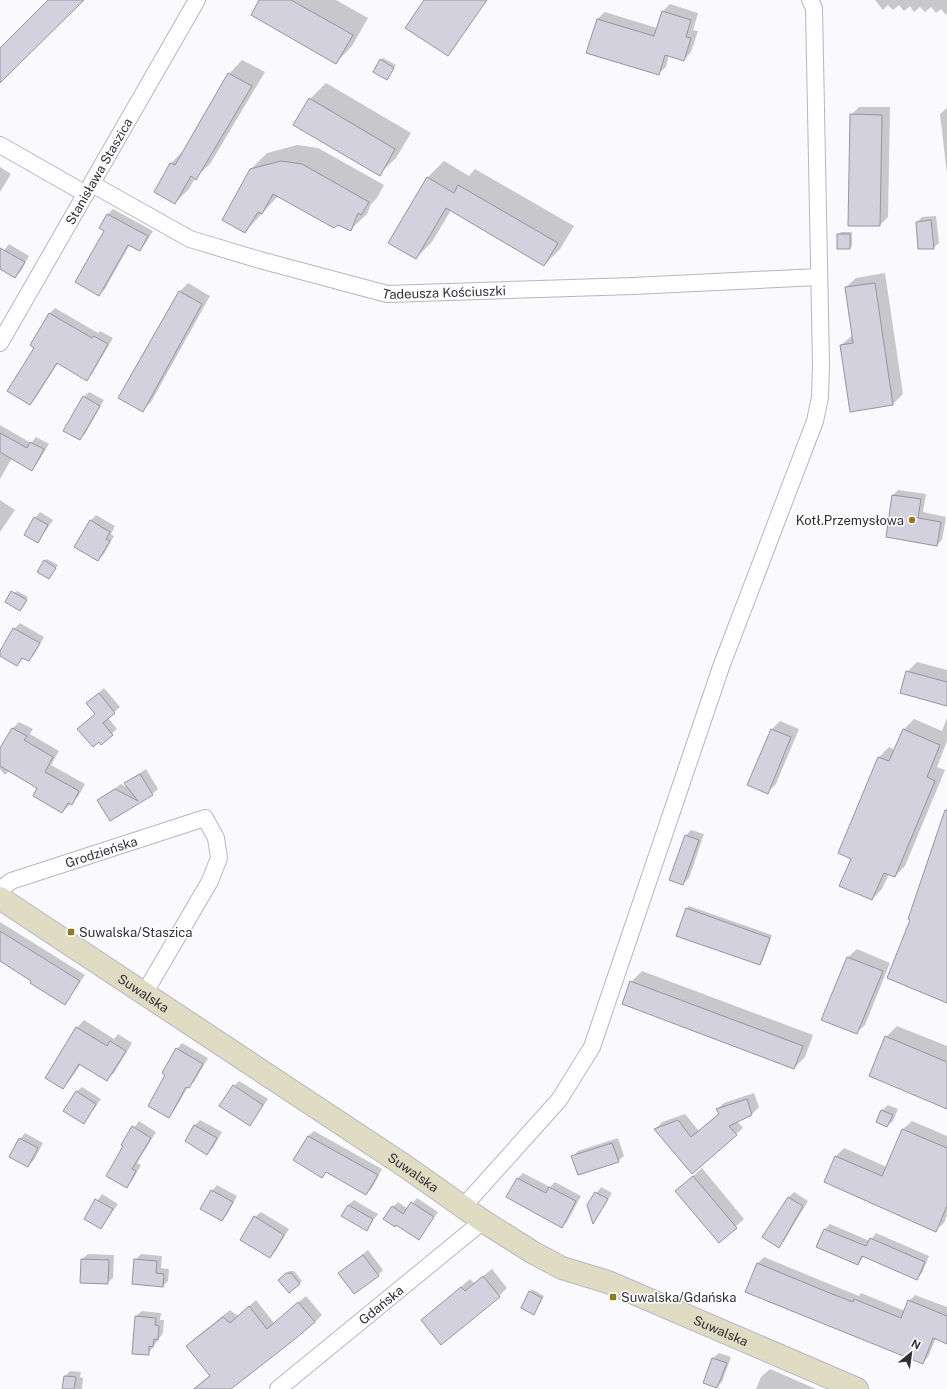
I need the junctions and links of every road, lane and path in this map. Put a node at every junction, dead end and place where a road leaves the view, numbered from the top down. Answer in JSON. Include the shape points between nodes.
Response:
{"nodes":[{"id":1,"x":196,"y":0,"type":"edge"},
{"id":2,"x":810,"y":0,"type":"edge"},
{"id":3,"x":0,"y":144,"type":"edge"},
{"id":4,"x":89,"y":189,"type":"junction"},
{"id":5,"x":818,"y":277,"type":"junction"},
{"id":6,"x":0,"y":343,"type":"edge"},
{"id":7,"x":0,"y":890,"type":"edge"},
{"id":8,"x":0,"y":898,"type":"edge"},
{"id":9,"x":144,"y":994,"type":"junction"},
{"id":10,"x":463,"y":1207,"type":"junction"},
{"id":11,"x":483,"y":1221,"type":"junction"},
{"id":12,"x":278,"y":1389,"type":"edge"},
{"id":13,"x":857,"y":1389,"type":"edge"}],
"edges":[{"from":1,"to":4,"type":"street","name":"Stanisława Staszica"},
{"from":2,"to":5,"type":"street","via":[[814,8],[815,30]]},
{"from":3,"to":4,"type":"street","name":"Tadeusza Kościuszki"},
{"from":4,"to":5,"type":"street","name":"Tadeusza Kościuszki","via":[[190,239],[387,294]]},
{"from":4,"to":6,"type":"street","name":"Stanisława Staszica"},
{"from":5,"to":10,"type":"street","via":[[821,365],[820,397],[815,421],[720,667],[603,1020],[592,1048],[559,1100]]},
{"from":7,"to":9,"type":"street","name":"Grodzieńska","via":[[11,881],[205,818],[216,838],[219,858],[210,882]]},
{"from":8,"to":9,"type":"street","name":"Suwalska"},
{"from":9,"to":10,"type":"street","name":"Suwalska"},
{"from":10,"to":11,"type":"street","name":"Suwalska"},
{"from":11,"to":12,"type":"street","name":"Gdańska"},
{"from":11,"to":13,"type":"street","name":"Suwalska","via":[[562,1268],[608,1282]]}]}
